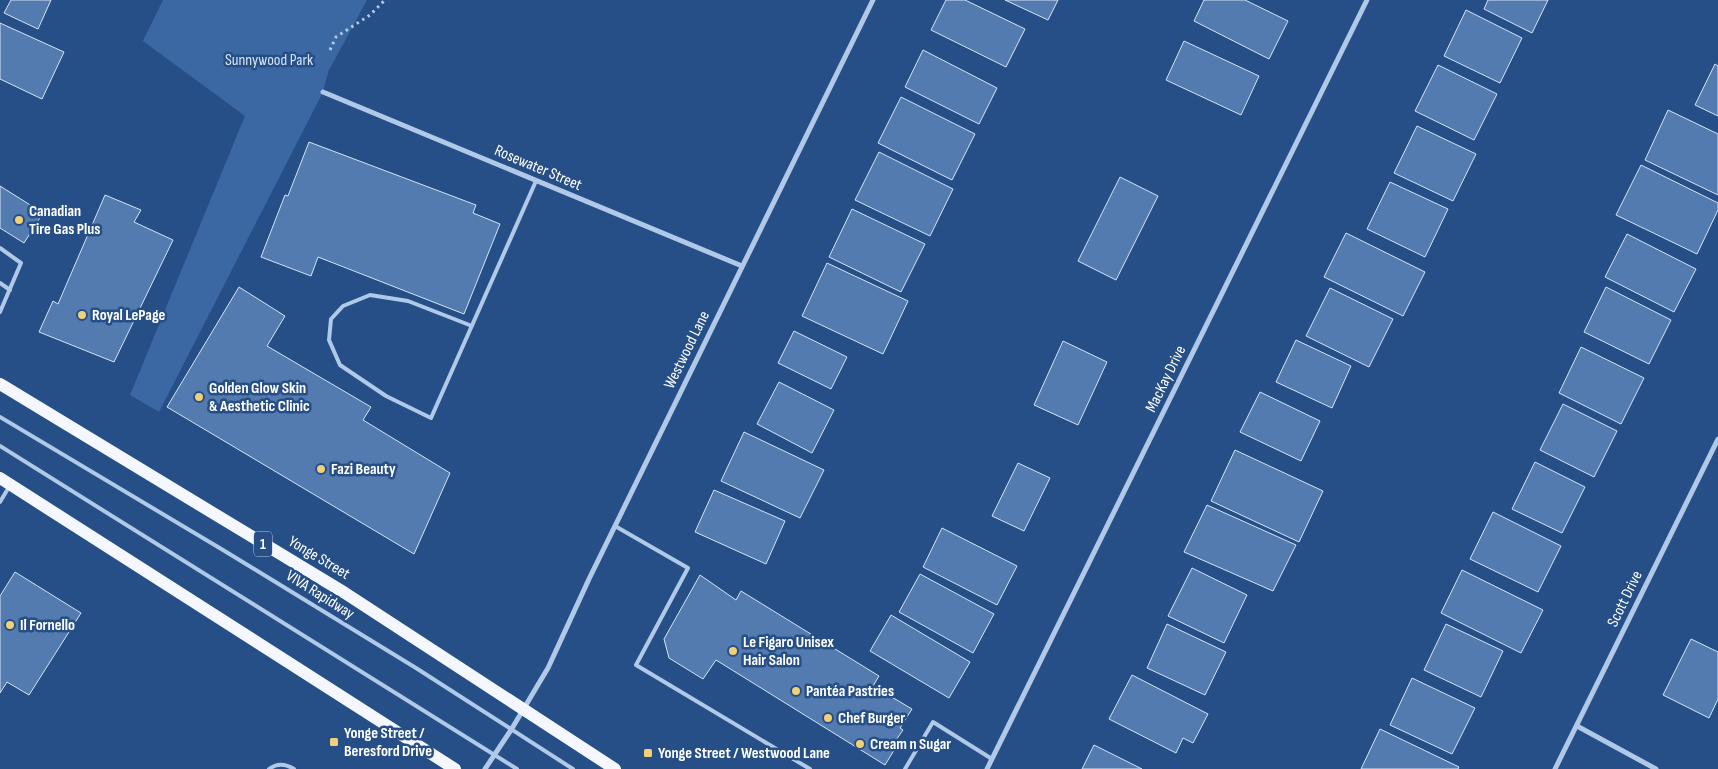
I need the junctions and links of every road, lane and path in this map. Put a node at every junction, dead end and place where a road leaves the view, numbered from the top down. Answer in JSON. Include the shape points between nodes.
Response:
{"nodes":[{"id":1,"x":385,"y":0,"type":"edge"},
{"id":2,"x":873,"y":0,"type":"edge"},
{"id":3,"x":1367,"y":0,"type":"edge"},
{"id":4,"x":330,"y":50,"type":"dead end"},
{"id":5,"x":323,"y":92,"type":"dead end"},
{"id":6,"x":536,"y":181,"type":"junction"},
{"id":7,"x":0,"y":248,"type":"edge"},
{"id":8,"x":742,"y":266,"type":"junction"},
{"id":9,"x":0,"y":283,"type":"edge"},
{"id":10,"x":10,"y":290,"type":"junction"},
{"id":11,"x":0,"y":312,"type":"edge"},
{"id":12,"x":472,"y":326,"type":"junction"},
{"id":13,"x":0,"y":384,"type":"edge"},
{"id":14,"x":0,"y":417,"type":"edge"},
{"id":15,"x":1718,"y":439,"type":"edge"},
{"id":16,"x":0,"y":446,"type":"edge"},
{"id":17,"x":5,"y":481,"type":"edge"},
{"id":18,"x":0,"y":502,"type":"edge"},
{"id":19,"x":615,"y":526,"type":"junction"},
{"id":20,"x":522,"y":710,"type":"junction"},
{"id":21,"x":1577,"y":726,"type":"junction"},
{"id":22,"x":511,"y":730,"type":"junction"},
{"id":23,"x":495,"y":756,"type":"junction"},
{"id":24,"x":992,"y":759,"type":"junction"},
{"id":25,"x":269,"y":769,"type":"edge"},
{"id":26,"x":294,"y":769,"type":"edge"},
{"id":27,"x":455,"y":769,"type":"edge"},
{"id":28,"x":485,"y":769,"type":"edge"},
{"id":29,"x":516,"y":769,"type":"edge"},
{"id":30,"x":573,"y":769,"type":"edge"},
{"id":31,"x":615,"y":769,"type":"edge"},
{"id":32,"x":810,"y":769,"type":"edge"},
{"id":33,"x":905,"y":769,"type":"edge"},
{"id":34,"x":987,"y":769,"type":"edge"},
{"id":35,"x":1554,"y":769,"type":"edge"},
{"id":36,"x":1656,"y":769,"type":"edge"}],
"edges":[{"from":1,"to":4,"type":"path","via":[[336,37]]},
{"from":2,"to":8,"type":"street","name":"Westwood Lane"},
{"from":3,"to":24,"type":"street","name":"MacKay Drive"},
{"from":5,"to":6,"type":"street","name":"Rosewater Street"},
{"from":6,"to":8,"type":"street","name":"Rosewater Street"},
{"from":6,"to":12,"type":"lane"},
{"from":7,"to":10,"type":"lane","via":[[21,263]]},
{"from":8,"to":19,"type":"street","name":"Westwood Lane"},
{"from":9,"to":10,"type":"lane"},
{"from":10,"to":11,"type":"lane"},
{"from":12,"to":12,"type":"lane","via":[[431,418],[386,396],[340,365],[329,340],[331,319],[343,306],[370,295],[408,302]]},
{"from":13,"to":20,"type":"main road","name":"Yonge Street","number":"1","via":[[344,593]]},
{"from":14,"to":22,"type":"lane","name":"VIVA Rapidway","via":[[416,668]]},
{"from":15,"to":21,"type":"street","name":"Scott Drive"},
{"from":16,"to":23,"type":"lane"},
{"from":17,"to":18,"type":"lane"},
{"from":17,"to":27,"type":"main road"},
{"from":19,"to":20,"type":"street","name":"Westwood Lane","via":[[548,668]]},
{"from":19,"to":32,"type":"lane","via":[[688,568],[636,665]]},
{"from":20,"to":22,"type":"street","name":"Westwood Lane"},
{"from":20,"to":31,"type":"main road","name":"Yonge Street","number":"1"},
{"from":21,"to":35,"type":"street","name":"Scott Drive"},
{"from":21,"to":36,"type":"street"},
{"from":22,"to":23,"type":"street","name":"Westwood Lane"},
{"from":22,"to":30,"type":"lane","name":"VIVA Rapidway"},
{"from":23,"to":28,"type":"street","name":"Westwood Lane"},
{"from":23,"to":29,"type":"lane"},
{"from":24,"to":33,"type":"lane","via":[[933,722]]},
{"from":24,"to":34,"type":"street","name":"MacKay Drive"},
{"from":25,"to":26,"type":"lane","via":[[286,764]]}]}
